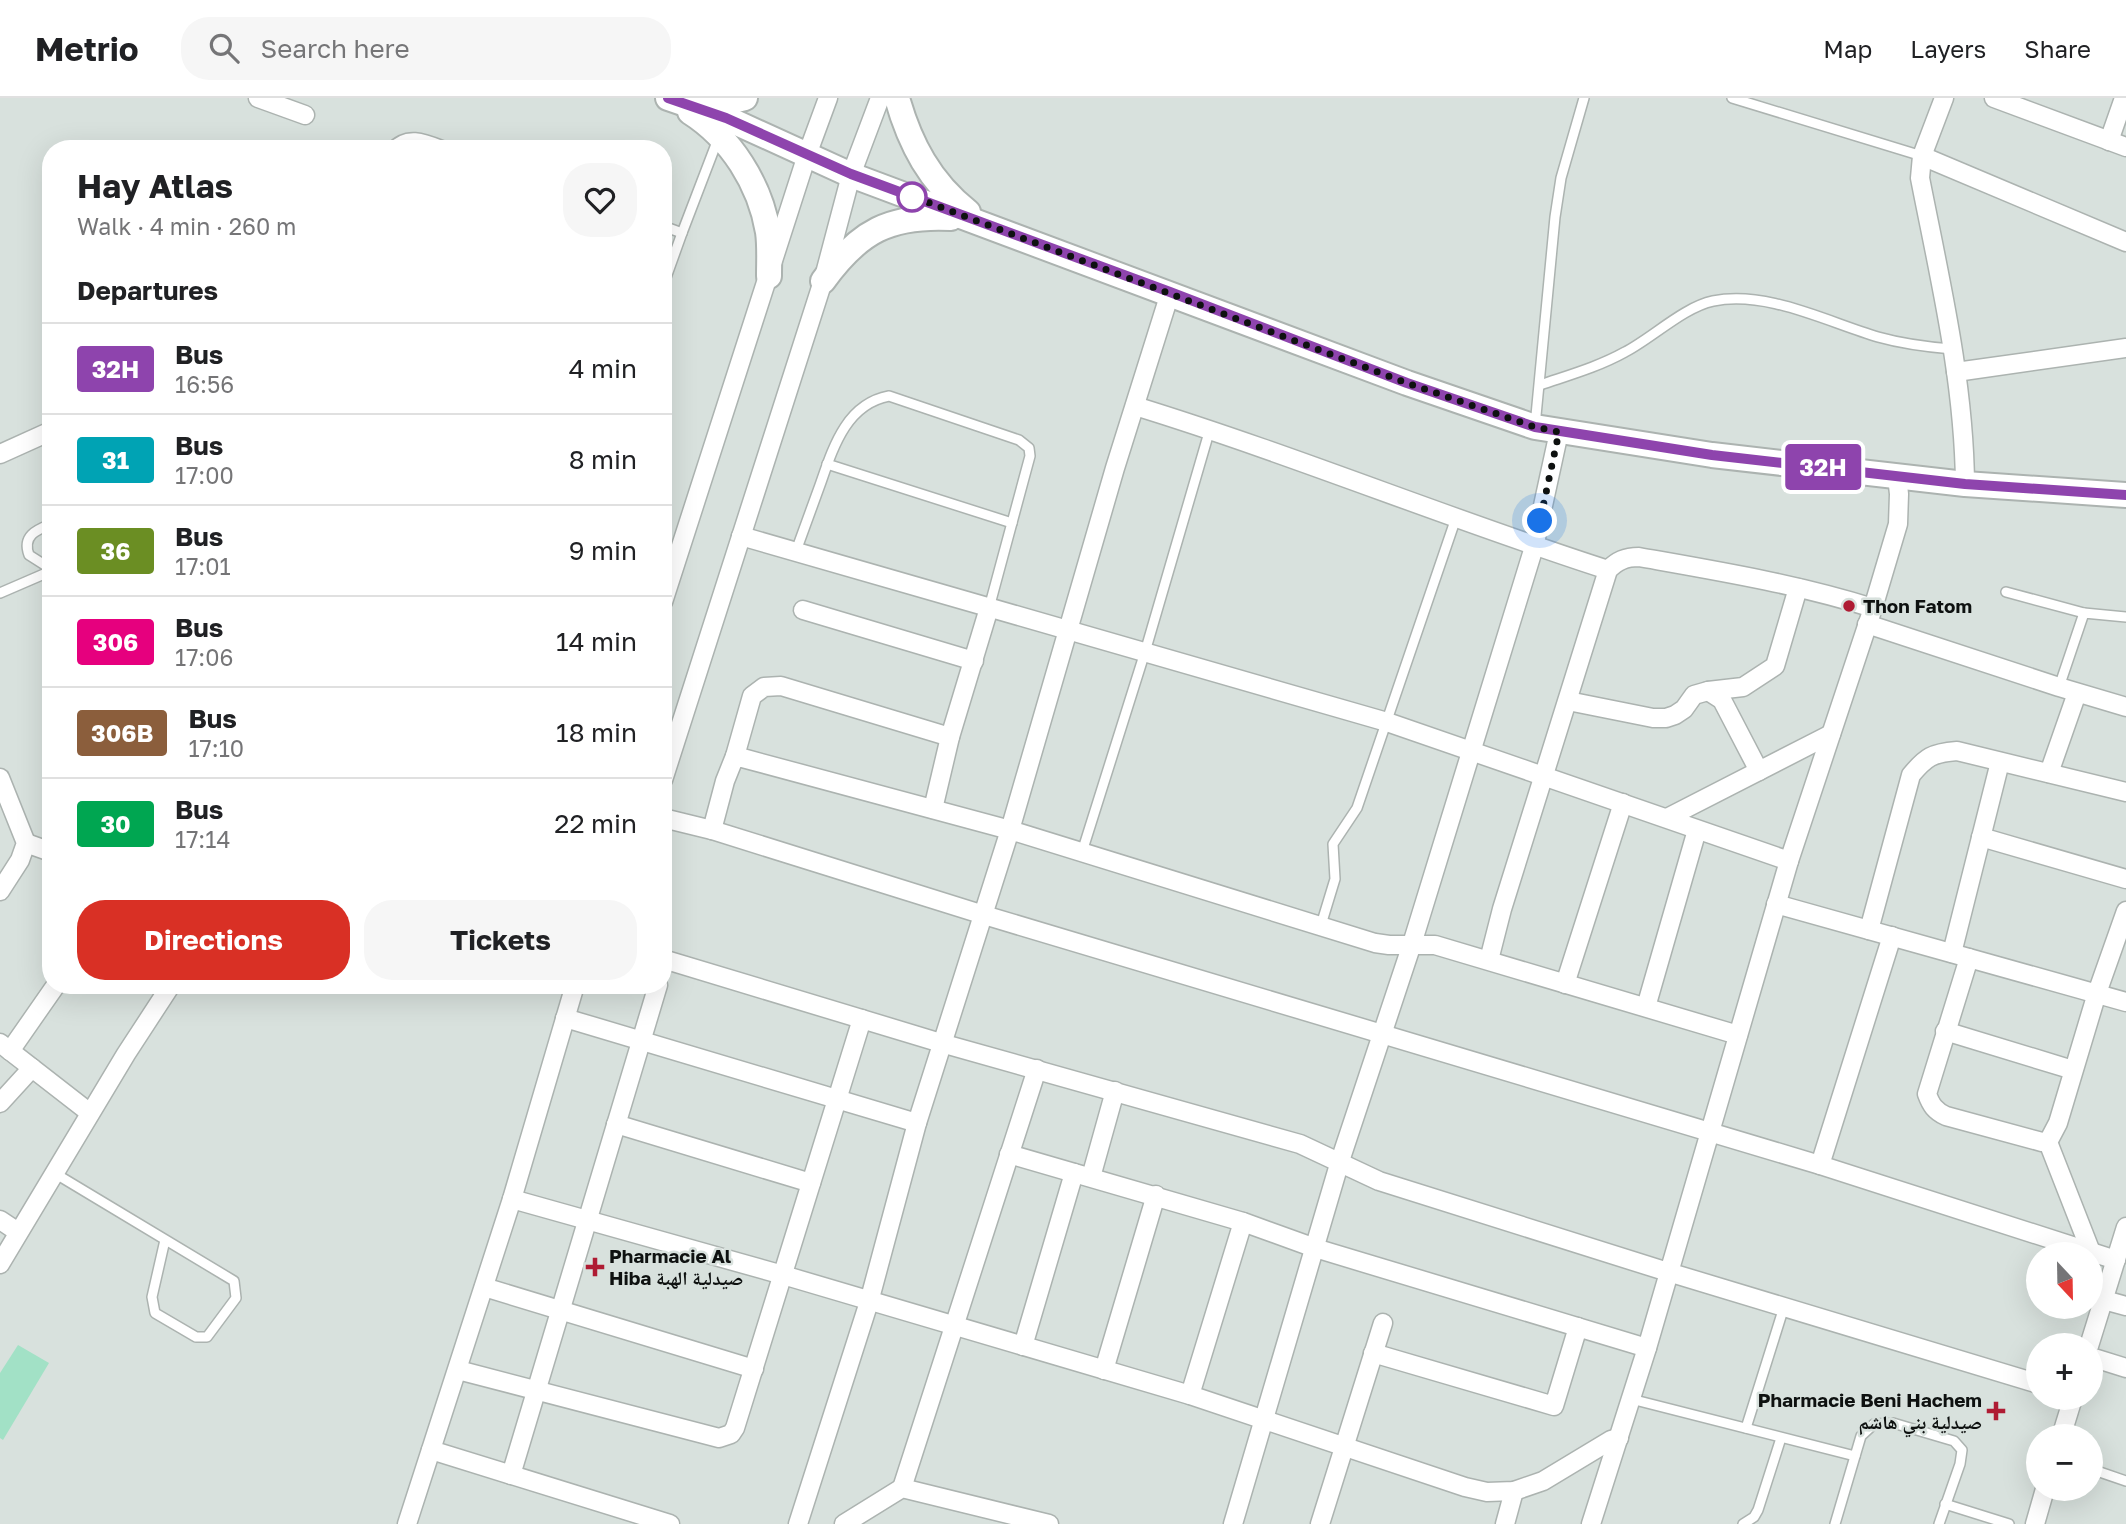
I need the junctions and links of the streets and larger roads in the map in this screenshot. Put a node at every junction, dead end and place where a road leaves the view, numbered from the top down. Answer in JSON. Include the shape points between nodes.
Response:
{"nodes":[{"id":1,"x":258,"y":98,"type":"edge"},
{"id":2,"x":669,"y":98,"type":"edge"},
{"id":3,"x":680,"y":98,"type":"edge"},
{"id":4,"x":745,"y":98,"type":"edge"},
{"id":5,"x":828,"y":98,"type":"edge"},
{"id":6,"x":880,"y":98,"type":"edge"},
{"id":7,"x":897,"y":98,"type":"edge"},
{"id":8,"x":1944,"y":98,"type":"edge"},
{"id":9,"x":1994,"y":98,"type":"edge"},
{"id":10,"x":2124,"y":98,"type":"edge"},
{"id":11,"x":2030,"y":104,"type":"edge"},
{"id":12,"x":305,"y":115,"type":"dead end"},
{"id":13,"x":723,"y":127,"type":"junction"},
{"id":14,"x":2118,"y":144,"type":"edge"},
{"id":15,"x":807,"y":155,"type":"junction"},
{"id":16,"x":1922,"y":156,"type":"junction"},
{"id":17,"x":851,"y":174,"type":"junction"},
{"id":18,"x":980,"y":221,"type":"junction"},
{"id":19,"x":2126,"y":242,"type":"edge"},
{"id":20,"x":769,"y":276,"type":"junction"},
{"id":21,"x":823,"y":281,"type":"junction"},
{"id":22,"x":1170,"y":292,"type":"junction"},
{"id":23,"x":2126,"y":348,"type":"edge"},
{"id":24,"x":1956,"y":372,"type":"junction"},
{"id":25,"x":1135,"y":405,"type":"junction"},
{"id":26,"x":1547,"y":430,"type":"junction"},
{"id":27,"x":42,"y":435,"type":"edge"},
{"id":28,"x":0,"y":454,"type":"edge"},
{"id":29,"x":1897,"y":476,"type":"junction"},
{"id":30,"x":1965,"y":484,"type":"junction"},
{"id":31,"x":2126,"y":495,"type":"edge"},
{"id":32,"x":741,"y":536,"type":"junction"},
{"id":33,"x":1534,"y":547,"type":"junction"},
{"id":34,"x":1608,"y":570,"type":"junction"},
{"id":35,"x":672,"y":574,"type":"edge"},
{"id":36,"x":1798,"y":588,"type":"junction"},
{"id":37,"x":989,"y":608,"type":"junction"},
{"id":38,"x":803,"y":610,"type":"dead end"},
{"id":39,"x":1870,"y":616,"type":"junction"},
{"id":40,"x":1068,"y":630,"type":"junction"},
{"id":41,"x":974,"y":661,"type":"junction"},
{"id":42,"x":1708,"y":691,"type":"junction"},
{"id":43,"x":2077,"y":692,"type":"junction"},
{"id":44,"x":1567,"y":701,"type":"junction"},
{"id":45,"x":2126,"y":706,"type":"edge"},
{"id":46,"x":1831,"y":734,"type":"junction"},
{"id":47,"x":950,"y":737,"type":"junction"},
{"id":48,"x":1471,"y":750,"type":"junction"},
{"id":49,"x":672,"y":752,"type":"edge"},
{"id":50,"x":735,"y":756,"type":"junction"},
{"id":51,"x":2000,"y":762,"type":"junction"},
{"id":52,"x":1759,"y":771,"type":"junction"},
{"id":53,"x":2049,"y":774,"type":"junction"},
{"id":54,"x":1544,"y":775,"type":"junction"},
{"id":55,"x":0,"y":778,"type":"edge"},
{"id":56,"x":2126,"y":792,"type":"edge"},
{"id":57,"x":1623,"y":803,"type":"junction"},
{"id":58,"x":933,"y":809,"type":"junction"},
{"id":59,"x":1667,"y":818,"type":"junction"},
{"id":60,"x":672,"y":820,"type":"edge"},
{"id":61,"x":712,"y":830,"type":"junction"},
{"id":62,"x":1010,"y":830,"type":"junction"},
{"id":63,"x":1697,"y":830,"type":"junction"},
{"id":64,"x":1981,"y":837,"type":"junction"},
{"id":65,"x":26,"y":844,"type":"junction"},
{"id":66,"x":42,"y":849,"type":"edge"},
{"id":67,"x":1789,"y":861,"type":"junction"},
{"id":68,"x":2126,"y":879,"type":"edge"},
{"id":69,"x":0,"y":891,"type":"edge"},
{"id":70,"x":1776,"y":904,"type":"junction"},
{"id":71,"x":2126,"y":911,"type":"edge"},
{"id":72,"x":984,"y":915,"type":"junction"},
{"id":73,"x":1869,"y":930,"type":"junction"},
{"id":74,"x":1892,"y":936,"type":"junction"},
{"id":75,"x":1412,"y":944,"type":"junction"},
{"id":76,"x":1961,"y":956,"type":"junction"},
{"id":77,"x":1489,"y":960,"type":"junction"},
{"id":78,"x":672,"y":964,"type":"edge"},
{"id":79,"x":1565,"y":984,"type":"junction"},
{"id":80,"x":2097,"y":993,"type":"junction"},
{"id":81,"x":49,"y":994,"type":"edge"},
{"id":82,"x":165,"y":994,"type":"edge"},
{"id":83,"x":572,"y":994,"type":"edge"},
{"id":84,"x":655,"y":994,"type":"edge"},
{"id":85,"x":2126,"y":1002,"type":"edge"},
{"id":86,"x":1646,"y":1007,"type":"junction"},
{"id":87,"x":565,"y":1018,"type":"junction"},
{"id":88,"x":862,"y":1019,"type":"junction"},
{"id":89,"x":1945,"y":1031,"type":"junction"},
{"id":90,"x":1381,"y":1034,"type":"junction"},
{"id":91,"x":1738,"y":1035,"type":"junction"},
{"id":92,"x":642,"y":1041,"type":"junction"},
{"id":93,"x":942,"y":1043,"type":"junction"},
{"id":94,"x":5,"y":1047,"type":"edge"},
{"id":95,"x":32,"y":1068,"type":"junction"},
{"id":96,"x":1037,"y":1069,"type":"junction"},
{"id":97,"x":2073,"y":1070,"type":"junction"},
{"id":98,"x":1115,"y":1091,"type":"junction"},
{"id":99,"x":837,"y":1099,"type":"junction"},
{"id":100,"x":0,"y":1103,"type":"edge"},
{"id":101,"x":90,"y":1113,"type":"junction"},
{"id":102,"x":917,"y":1123,"type":"junction"},
{"id":103,"x":616,"y":1124,"type":"junction"},
{"id":104,"x":1711,"y":1132,"type":"junction"},
{"id":105,"x":2048,"y":1142,"type":"junction"},
{"id":106,"x":1009,"y":1153,"type":"junction"},
{"id":107,"x":1340,"y":1161,"type":"junction"},
{"id":108,"x":1820,"y":1165,"type":"junction"},
{"id":109,"x":1083,"y":1175,"type":"junction"},
{"id":110,"x":811,"y":1183,"type":"junction"},
{"id":111,"x":1156,"y":1195,"type":"junction"},
{"id":112,"x":512,"y":1199,"type":"junction"},
{"id":113,"x":0,"y":1220,"type":"edge"},
{"id":114,"x":587,"y":1221,"type":"junction"},
{"id":115,"x":1242,"y":1222,"type":"junction"},
{"id":116,"x":2126,"y":1227,"type":"edge"},
{"id":117,"x":19,"y":1233,"type":"junction"},
{"id":118,"x":2060,"y":1242,"type":"edge"},
{"id":119,"x":2087,"y":1242,"type":"edge"},
{"id":120,"x":1314,"y":1248,"type":"junction"},
{"id":121,"x":2104,"y":1256,"type":"edge"},
{"id":122,"x":2116,"y":1259,"type":"junction"},
{"id":123,"x":0,"y":1264,"type":"edge"},
{"id":124,"x":1668,"y":1272,"type":"junction"},
{"id":125,"x":783,"y":1275,"type":"junction"},
{"id":126,"x":484,"y":1287,"type":"junction"},
{"id":127,"x":2104,"y":1300,"type":"joint"},
{"id":128,"x":869,"y":1302,"type":"junction"},
{"id":129,"x":2126,"y":1306,"type":"edge"},
{"id":130,"x":561,"y":1310,"type":"junction"},
{"id":131,"x":1383,"y":1322,"type":"dead end"},
{"id":132,"x":954,"y":1326,"type":"junction"},
{"id":133,"x":1577,"y":1327,"type":"junction"},
{"id":134,"x":1023,"y":1346,"type":"junction"},
{"id":135,"x":1647,"y":1348,"type":"junction"},
{"id":136,"x":1373,"y":1353,"type":"junction"},
{"id":137,"x":2103,"y":1361,"type":"edge"},
{"id":138,"x":2126,"y":1368,"type":"edge"},
{"id":139,"x":754,"y":1369,"type":"junction"},
{"id":140,"x":458,"y":1370,"type":"junction"},
{"id":141,"x":1104,"y":1370,"type":"junction"},
{"id":142,"x":2026,"y":1380,"type":"edge"},
{"id":143,"x":536,"y":1392,"type":"junction"},
{"id":144,"x":1190,"y":1395,"type":"junction"},
{"id":145,"x":1264,"y":1421,"type":"junction"},
{"id":146,"x":1619,"y":1438,"type":"junction"},
{"id":147,"x":1343,"y":1448,"type":"junction"},
{"id":148,"x":431,"y":1450,"type":"junction"},
{"id":149,"x":511,"y":1475,"type":"junction"},
{"id":150,"x":902,"y":1488,"type":"junction"},
{"id":151,"x":1514,"y":1491,"type":"junction"},
{"id":152,"x":2042,"y":1501,"type":"edge"},
{"id":153,"x":407,"y":1524,"type":"edge"},
{"id":154,"x":670,"y":1524,"type":"edge"},
{"id":155,"x":798,"y":1524,"type":"edge"},
{"id":156,"x":844,"y":1524,"type":"edge"},
{"id":157,"x":1049,"y":1524,"type":"edge"},
{"id":158,"x":1233,"y":1524,"type":"edge"},
{"id":159,"x":1320,"y":1524,"type":"edge"},
{"id":160,"x":1505,"y":1524,"type":"edge"},
{"id":161,"x":1591,"y":1524,"type":"edge"},
{"id":162,"x":2035,"y":1524,"type":"edge"}],
"edges":[{"from":1,"to":12,"type":"street"},
{"from":2,"to":13,"type":"main road"},
{"from":3,"to":4,"type":"main road","via":[[728,102]]},
{"from":5,"to":15,"type":"street"},
{"from":6,"to":17,"type":"street"},
{"from":7,"to":18,"type":"main road","via":[[905,126],[935,180]]},
{"from":8,"to":16,"type":"street"},
{"from":9,"to":11,"type":"street"},
{"from":10,"to":14,"type":"street"},
{"from":11,"to":14,"type":"street"},
{"from":13,"to":15,"type":"main road"},
{"from":13,"to":20,"type":"main road","via":[[757,191],[768,232]]},
{"from":15,"to":17,"type":"main road"},
{"from":15,"to":20,"type":"street"},
{"from":16,"to":19,"type":"street"},
{"from":16,"to":24,"type":"street","via":[[1920,178]]},
{"from":17,"to":18,"type":"main road"},
{"from":17,"to":21,"type":"street"},
{"from":18,"to":21,"type":"main road","via":[[923,217],[892,223],[864,236],[841,256]]},
{"from":18,"to":22,"type":"main road"},
{"from":20,"to":35,"type":"street"},
{"from":21,"to":32,"type":"street"},
{"from":22,"to":25,"type":"street"},
{"from":22,"to":26,"type":"main road","via":[[1407,383]]},
{"from":23,"to":24,"type":"street"},
{"from":24,"to":30,"type":"street"},
{"from":25,"to":33,"type":"street"},
{"from":25,"to":40,"type":"street"},
{"from":26,"to":29,"type":"main road"},
{"from":26,"to":33,"type":"street"},
{"from":27,"to":28,"type":"street"},
{"from":29,"to":30,"type":"main road"},
{"from":29,"to":39,"type":"street","via":[[1898,524]]},
{"from":30,"to":31,"type":"main road"},
{"from":32,"to":37,"type":"street"},
{"from":32,"to":49,"type":"street"},
{"from":33,"to":34,"type":"street"},
{"from":33,"to":48,"type":"street"},
{"from":34,"to":36,"type":"street","via":[[1626,557],[1639,557]]},
{"from":34,"to":44,"type":"street"},
{"from":36,"to":39,"type":"street"},
{"from":36,"to":42,"type":"street","via":[[1775,666],[1743,687]]},
{"from":37,"to":40,"type":"street"},
{"from":37,"to":41,"type":"street"},
{"from":38,"to":41,"type":"street"},
{"from":39,"to":43,"type":"street"},
{"from":39,"to":46,"type":"street"},
{"from":40,"to":48,"type":"street"},
{"from":40,"to":62,"type":"street"},
{"from":41,"to":47,"type":"street"},
{"from":42,"to":44,"type":"street","via":[[1694,695],[1684,709],[1666,718]]},
{"from":42,"to":52,"type":"street","via":[[1722,700]]},
{"from":43,"to":45,"type":"street"},
{"from":43,"to":53,"type":"street"},
{"from":44,"to":54,"type":"street"},
{"from":46,"to":52,"type":"street"},
{"from":46,"to":67,"type":"street"},
{"from":47,"to":50,"type":"street","via":[[781,687],[764,687],[752,696]]},
{"from":47,"to":58,"type":"street"},
{"from":48,"to":54,"type":"street"},
{"from":48,"to":75,"type":"street"},
{"from":50,"to":58,"type":"street"},
{"from":50,"to":61,"type":"street"},
{"from":51,"to":53,"type":"street"},
{"from":51,"to":64,"type":"street"},
{"from":51,"to":73,"type":"street","via":[[1957,751],[1938,752],[1910,775]]},
{"from":52,"to":59,"type":"street"},
{"from":53,"to":56,"type":"street"},
{"from":54,"to":57,"type":"street"},
{"from":54,"to":77,"type":"street"},
{"from":55,"to":65,"type":"street"},
{"from":57,"to":59,"type":"street"},
{"from":57,"to":79,"type":"street"},
{"from":58,"to":62,"type":"street"},
{"from":59,"to":63,"type":"street"},
{"from":60,"to":61,"type":"street"},
{"from":61,"to":72,"type":"street"},
{"from":62,"to":72,"type":"street"},
{"from":62,"to":75,"type":"street","via":[[1376,943]]},
{"from":63,"to":67,"type":"street"},
{"from":63,"to":86,"type":"street"},
{"from":64,"to":68,"type":"street"},
{"from":64,"to":76,"type":"street"},
{"from":65,"to":66,"type":"street"},
{"from":65,"to":69,"type":"street"},
{"from":67,"to":70,"type":"street"},
{"from":70,"to":73,"type":"street"},
{"from":70,"to":91,"type":"street"},
{"from":71,"to":80,"type":"street"},
{"from":72,"to":90,"type":"street"},
{"from":72,"to":93,"type":"street"},
{"from":73,"to":74,"type":"street"},
{"from":74,"to":76,"type":"street"},
{"from":74,"to":108,"type":"street"},
{"from":75,"to":77,"type":"street","via":[[1435,945]]},
{"from":75,"to":90,"type":"street"},
{"from":76,"to":80,"type":"street"},
{"from":76,"to":89,"type":"street"},
{"from":77,"to":79,"type":"street"},
{"from":78,"to":88,"type":"street"},
{"from":79,"to":86,"type":"street"},
{"from":80,"to":85,"type":"street"},
{"from":80,"to":97,"type":"street"},
{"from":81,"to":94,"type":"street"},
{"from":82,"to":101,"type":"street"},
{"from":83,"to":87,"type":"street"},
{"from":84,"to":92,"type":"street"},
{"from":86,"to":91,"type":"street"},
{"from":87,"to":92,"type":"street"},
{"from":87,"to":112,"type":"street"},
{"from":88,"to":93,"type":"street"},
{"from":88,"to":99,"type":"street"},
{"from":89,"to":97,"type":"street"},
{"from":89,"to":105,"type":"street","via":[[1927,1094],[1937,1112]]},
{"from":90,"to":104,"type":"street"},
{"from":90,"to":107,"type":"street"},
{"from":91,"to":104,"type":"street"},
{"from":92,"to":99,"type":"street"},
{"from":92,"to":103,"type":"street"},
{"from":93,"to":96,"type":"street"},
{"from":93,"to":102,"type":"street"},
{"from":94,"to":95,"type":"street"},
{"from":95,"to":100,"type":"street"},
{"from":95,"to":101,"type":"street"},
{"from":96,"to":98,"type":"street"},
{"from":96,"to":106,"type":"street"},
{"from":97,"to":105,"type":"street","via":[[2058,1124]]},
{"from":98,"to":107,"type":"street","via":[[1300,1144]]},
{"from":98,"to":109,"type":"street"},
{"from":99,"to":102,"type":"street"},
{"from":99,"to":110,"type":"street"},
{"from":101,"to":117,"type":"street"},
{"from":102,"to":128,"type":"street"},
{"from":103,"to":110,"type":"street"},
{"from":103,"to":114,"type":"street"},
{"from":104,"to":108,"type":"street"},
{"from":104,"to":124,"type":"street"},
{"from":105,"to":119,"type":"street"},
{"from":106,"to":109,"type":"street"},
{"from":106,"to":132,"type":"street"},
{"from":107,"to":120,"type":"street"},
{"from":107,"to":124,"type":"street","via":[[1379,1181]]},
{"from":108,"to":118,"type":"street"},
{"from":109,"to":111,"type":"street"},
{"from":109,"to":134,"type":"street"},
{"from":110,"to":125,"type":"street"},
{"from":111,"to":115,"type":"street"},
{"from":111,"to":141,"type":"street"},
{"from":112,"to":114,"type":"street"},
{"from":112,"to":126,"type":"street"},
{"from":113,"to":117,"type":"street"},
{"from":114,"to":125,"type":"street"},
{"from":114,"to":130,"type":"street"},
{"from":115,"to":120,"type":"street"},
{"from":115,"to":144,"type":"street"},
{"from":116,"to":122,"type":"street"},
{"from":117,"to":123,"type":"street"},
{"from":120,"to":133,"type":"street"},
{"from":120,"to":145,"type":"street"},
{"from":121,"to":122,"type":"street"},
{"from":122,"to":127,"type":"street"},
{"from":124,"to":135,"type":"street"},
{"from":124,"to":142,"type":"street"},
{"from":125,"to":128,"type":"street"},
{"from":125,"to":139,"type":"street"},
{"from":126,"to":130,"type":"street"},
{"from":126,"to":140,"type":"street"},
{"from":127,"to":129,"type":"street"},
{"from":128,"to":132,"type":"street"},
{"from":128,"to":155,"type":"street"},
{"from":130,"to":139,"type":"street"},
{"from":130,"to":143,"type":"street"},
{"from":131,"to":136,"type":"street"},
{"from":132,"to":134,"type":"street"},
{"from":132,"to":150,"type":"street"},
{"from":133,"to":135,"type":"street"},
{"from":133,"to":136,"type":"street","via":[[1553,1406]]},
{"from":134,"to":141,"type":"street"},
{"from":135,"to":146,"type":"street"},
{"from":136,"to":147,"type":"street"},
{"from":137,"to":138,"type":"street"},
{"from":139,"to":143,"type":"street","via":[[735,1428],[719,1438]]},
{"from":140,"to":143,"type":"street"},
{"from":140,"to":148,"type":"street"},
{"from":141,"to":144,"type":"street"},
{"from":143,"to":149,"type":"street"},
{"from":144,"to":145,"type":"street"},
{"from":145,"to":147,"type":"street"},
{"from":145,"to":158,"type":"street"},
{"from":146,"to":151,"type":"street","via":[[1543,1481]]},
{"from":146,"to":161,"type":"street"},
{"from":147,"to":151,"type":"street","via":[[1465,1487]]},
{"from":147,"to":159,"type":"street"},
{"from":148,"to":149,"type":"street"},
{"from":148,"to":153,"type":"street"},
{"from":149,"to":154,"type":"street"},
{"from":150,"to":156,"type":"street"},
{"from":150,"to":157,"type":"street"},
{"from":151,"to":160,"type":"street"},
{"from":152,"to":162,"type":"street"}]}
